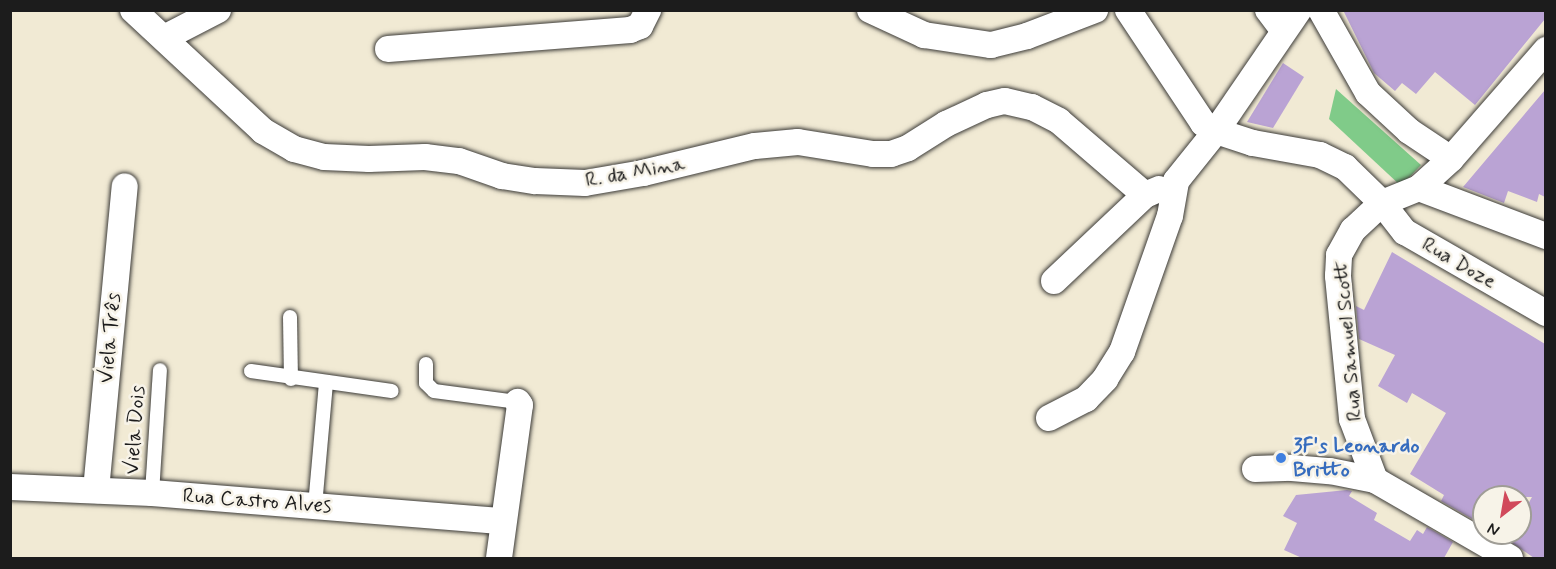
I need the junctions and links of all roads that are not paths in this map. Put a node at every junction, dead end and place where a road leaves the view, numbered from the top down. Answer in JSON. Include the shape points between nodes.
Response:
{"nodes":[{"id":1,"x":133,"y":10,"type":"edge"},
{"id":2,"x":218,"y":10,"type":"edge"},
{"id":3,"x":648,"y":10,"type":"edge"},
{"id":4,"x":870,"y":10,"type":"edge"},
{"id":5,"x":1095,"y":10,"type":"edge"},
{"id":6,"x":1128,"y":10,"type":"edge"},
{"id":7,"x":1268,"y":10,"type":"edge"},
{"id":8,"x":1299,"y":10,"type":"edge"},
{"id":9,"x":1321,"y":10,"type":"edge"},
{"id":10,"x":1284,"y":31,"type":"junction"},
{"id":11,"x":164,"y":38,"type":"junction"},
{"id":12,"x":388,"y":49,"type":"dead end"},
{"id":13,"x":1545,"y":50,"type":"edge"},
{"id":14,"x":1216,"y":131,"type":"junction"},
{"id":15,"x":1451,"y":159,"type":"junction"},
{"id":16,"x":1176,"y":181,"type":"junction"},
{"id":17,"x":125,"y":186,"type":"dead end"},
{"id":18,"x":1419,"y":188,"type":"junction"},
{"id":19,"x":1145,"y":195,"type":"junction"},
{"id":20,"x":1382,"y":203,"type":"junction"},
{"id":21,"x":1545,"y":236,"type":"edge"},
{"id":22,"x":1054,"y":281,"type":"dead end"},
{"id":23,"x":1545,"y":313,"type":"edge"},
{"id":24,"x":290,"y":317,"type":"dead end"},
{"id":25,"x":426,"y":364,"type":"dead end"},
{"id":26,"x":160,"y":370,"type":"dead end"},
{"id":27,"x":251,"y":371,"type":"dead end"},
{"id":28,"x":291,"y":379,"type":"junction"},
{"id":29,"x":326,"y":383,"type":"junction"},
{"id":30,"x":392,"y":391,"type":"dead end"},
{"id":31,"x":518,"y":402,"type":"joint"},
{"id":32,"x":1049,"y":418,"type":"dead end"},
{"id":33,"x":1255,"y":469,"type":"dead end"},
{"id":34,"x":1376,"y":480,"type":"junction"},
{"id":35,"x":10,"y":487,"type":"edge"},
{"id":36,"x":96,"y":490,"type":"junction"},
{"id":37,"x":152,"y":493,"type":"junction"},
{"id":38,"x":315,"y":506,"type":"junction"},
{"id":39,"x":503,"y":521,"type":"junction"},
{"id":40,"x":499,"y":558,"type":"edge"},
{"id":41,"x":1510,"y":558,"type":"edge"}],
"edges":[{"from":1,"to":11,"type":"street","name":"R. da Mina"},
{"from":2,"to":11,"type":"street"},
{"from":3,"to":12,"type":"street","via":[[640,26],[630,30]]},
{"from":4,"to":5,"type":"street","via":[[924,35],[991,45],[1028,36]]},
{"from":6,"to":14,"type":"street","via":[[1203,123]]},
{"from":7,"to":10,"type":"street"},
{"from":8,"to":10,"type":"street"},
{"from":9,"to":15,"type":"street","via":[[1368,93],[1409,131]]},
{"from":10,"to":14,"type":"street"},
{"from":11,"to":19,"type":"street","name":"R. da Mina","via":[[262,131],[294,149],[324,157],[425,157],[459,161],[502,176],[585,183],[755,146],[798,142],[891,154],[946,124],[1005,101],[1032,107],[1059,121]]},
{"from":13,"to":15,"type":"street"},
{"from":14,"to":16,"type":"street"},
{"from":14,"to":20,"type":"street","name":"Rua Doze","via":[[1253,143],[1320,155],[1345,167]]},
{"from":15,"to":18,"type":"street"},
{"from":16,"to":19,"type":"street"},
{"from":16,"to":32,"type":"street","via":[[1170,216],[1122,352],[1086,399]]},
{"from":17,"to":36,"type":"street","name":"Viela Três"},
{"from":18,"to":20,"type":"street"},
{"from":18,"to":21,"type":"street"},
{"from":19,"to":22,"type":"street"},
{"from":20,"to":23,"type":"street","name":"Rua Doze","via":[[1405,232]]},
{"from":20,"to":34,"type":"street","name":"Rua Samuel Scott","via":[[1344,242],[1338,276],[1352,419]]},
{"from":24,"to":28,"type":"lane"},
{"from":25,"to":31,"type":"lane","via":[[426,383],[434,391]]},
{"from":26,"to":37,"type":"lane","name":"Viela Dois"},
{"from":27,"to":28,"type":"lane"},
{"from":28,"to":29,"type":"lane"},
{"from":29,"to":30,"type":"lane"},
{"from":29,"to":38,"type":"lane"},
{"from":31,"to":39,"type":"street"},
{"from":33,"to":34,"type":"street","via":[[1311,470]]},
{"from":34,"to":41,"type":"street"},
{"from":35,"to":36,"type":"street","name":"Rua Castro Alves"},
{"from":36,"to":37,"type":"street","name":"Rua Castro Alves"},
{"from":37,"to":38,"type":"street","name":"Rua Castro Alves"},
{"from":38,"to":39,"type":"street","name":"Rua Castro Alves"},
{"from":39,"to":40,"type":"street"}]}
